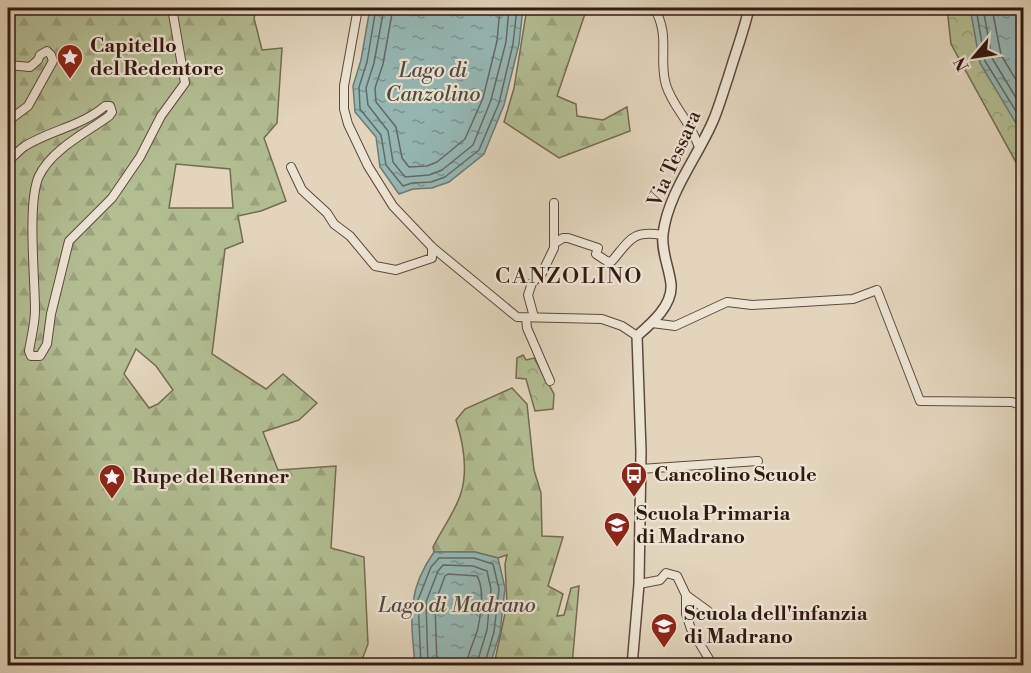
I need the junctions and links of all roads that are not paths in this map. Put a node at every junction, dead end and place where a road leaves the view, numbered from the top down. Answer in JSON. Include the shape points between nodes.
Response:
{"nodes":[{"id":1,"x":172,"y":8,"type":"edge"},
{"id":2,"x":358,"y":8,"type":"edge"},
{"id":3,"x":654,"y":8,"type":"edge"},
{"id":4,"x":749,"y":8,"type":"edge"},
{"id":5,"x":8,"y":65,"type":"edge"},
{"id":6,"x":8,"y":121,"type":"edge"},
{"id":7,"x":699,"y":147,"type":"junction"},
{"id":8,"x":8,"y":162,"type":"edge"},
{"id":9,"x":291,"y":167,"type":"dead end"},
{"id":10,"x":554,"y":204,"type":"dead end"},
{"id":11,"x":662,"y":235,"type":"junction"},
{"id":12,"x":555,"y":243,"type":"junction"},
{"id":13,"x":432,"y":247,"type":"junction"},
{"id":14,"x":530,"y":317,"type":"junction"},
{"id":15,"x":652,"y":323,"type":"junction"},
{"id":16,"x":638,"y":336,"type":"junction"},
{"id":17,"x":550,"y":381,"type":"dead end"},
{"id":18,"x":1023,"y":406,"type":"edge"},
{"id":19,"x":758,"y":460,"type":"dead end"},
{"id":20,"x":640,"y":469,"type":"junction"},
{"id":21,"x":639,"y":584,"type":"junction"},
{"id":22,"x":686,"y":595,"type":"junction"},
{"id":23,"x":708,"y":611,"type":"dead end"},
{"id":24,"x":709,"y":659,"type":"dead end"},
{"id":25,"x":632,"y":666,"type":"edge"}],
"edges":[{"from":1,"to":8,"type":"street","via":[[185,83],[112,198],[69,241],[47,344],[35,357],[29,351],[35,313],[33,196],[40,176],[54,157],[109,116],[111,109],[107,105],[24,147]]},
{"from":2,"to":13,"type":"street","via":[[344,86],[348,124],[383,192]]},
{"from":3,"to":7,"type":"street","via":[[665,41],[666,85]]},
{"from":4,"to":7,"type":"street","name":"Via Tessara","via":[[713,121]]},
{"from":5,"to":6,"type":"street","via":[[30,67],[46,51],[53,61],[28,106]]},
{"from":7,"to":11,"type":"street","name":"Via Tessara","via":[[673,198]]},
{"from":9,"to":13,"type":"street","via":[[302,190],[375,266],[396,270],[432,258]]},
{"from":10,"to":12,"type":"street"},
{"from":11,"to":12,"type":"street","via":[[638,234],[608,262],[596,254],[598,248],[568,238]]},
{"from":11,"to":15,"type":"street","name":"Via Tessara","via":[[671,285],[668,301]]},
{"from":12,"to":14,"type":"street","via":[[542,273],[532,283],[528,295]]},
{"from":13,"to":14,"type":"street","via":[[506,309],[517,316]]},
{"from":14,"to":16,"type":"street","via":[[602,319]]},
{"from":14,"to":17,"type":"street","via":[[528,328]]},
{"from":15,"to":16,"type":"street","name":"Via Tessara"},
{"from":15,"to":18,"type":"street","via":[[675,326],[727,302],[752,305],[853,299],[877,290],[920,401],[1012,402]]},
{"from":16,"to":20,"type":"street"},
{"from":19,"to":20,"type":"street"},
{"from":20,"to":21,"type":"street"},
{"from":21,"to":22,"type":"street","via":[[660,580],[666,573],[674,574]]},
{"from":21,"to":25,"type":"street"},
{"from":22,"to":23,"type":"street"},
{"from":22,"to":24,"type":"street","via":[[691,629]]}]}
